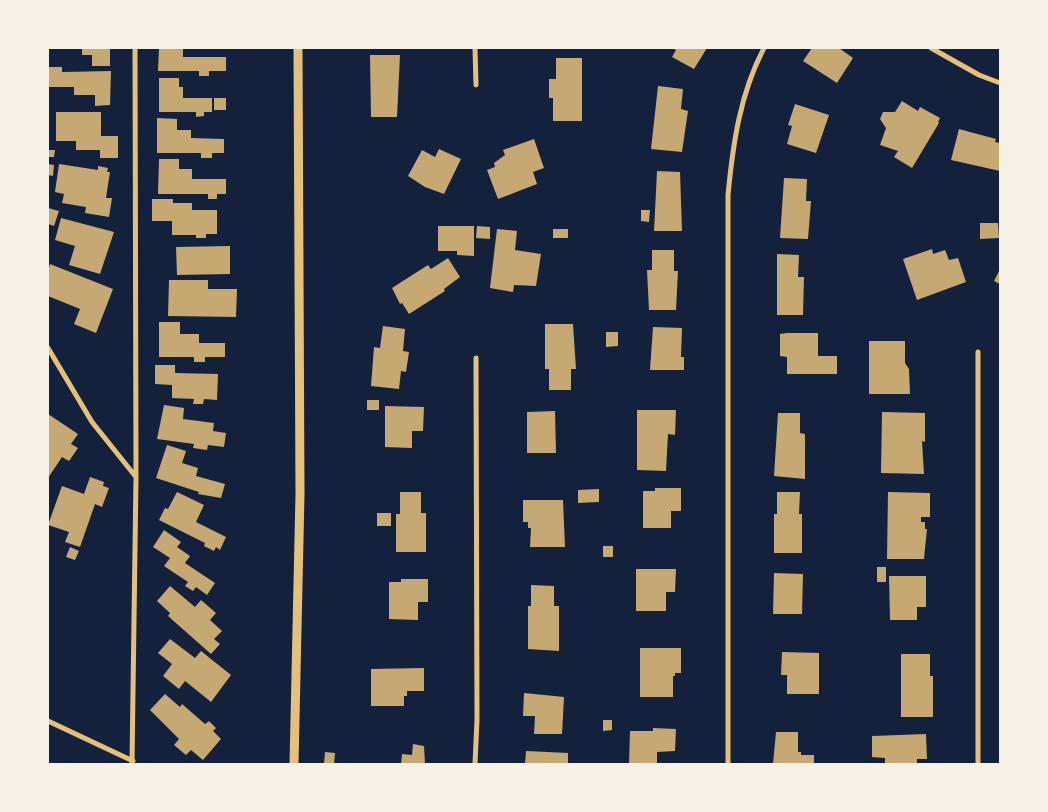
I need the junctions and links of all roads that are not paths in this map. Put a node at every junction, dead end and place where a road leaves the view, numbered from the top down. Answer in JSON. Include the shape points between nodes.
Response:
{"nodes":[{"id":1,"x":135,"y":48,"type":"edge"},
{"id":2,"x":298,"y":48,"type":"edge"},
{"id":3,"x":475,"y":48,"type":"edge"},
{"id":4,"x":764,"y":48,"type":"edge"},
{"id":5,"x":931,"y":48,"type":"edge"},
{"id":6,"x":1000,"y":83,"type":"edge"},
{"id":7,"x":476,"y":85,"type":"dead end"},
{"id":8,"x":48,"y":348,"type":"edge"},
{"id":9,"x":978,"y":352,"type":"dead end"},
{"id":10,"x":476,"y":358,"type":"dead end"},
{"id":11,"x":136,"y":477,"type":"junction"},
{"id":12,"x":48,"y":721,"type":"edge"},
{"id":13,"x":132,"y":763,"type":"edge"},
{"id":14,"x":294,"y":764,"type":"edge"},
{"id":15,"x":475,"y":764,"type":"edge"},
{"id":16,"x":728,"y":764,"type":"edge"},
{"id":17,"x":978,"y":764,"type":"edge"}],
"edges":[{"from":1,"to":11,"type":"street"},
{"from":2,"to":14,"type":"street","via":[[300,494]]},
{"from":3,"to":7,"type":"street"},
{"from":4,"to":16,"type":"street","via":[[746,88],[734,140],[728,195]]},
{"from":5,"to":6,"type":"street"},
{"from":8,"to":11,"type":"street","via":[[92,422]]},
{"from":9,"to":17,"type":"street"},
{"from":10,"to":15,"type":"street"},
{"from":11,"to":13,"type":"street"},
{"from":12,"to":13,"type":"street"}]}
